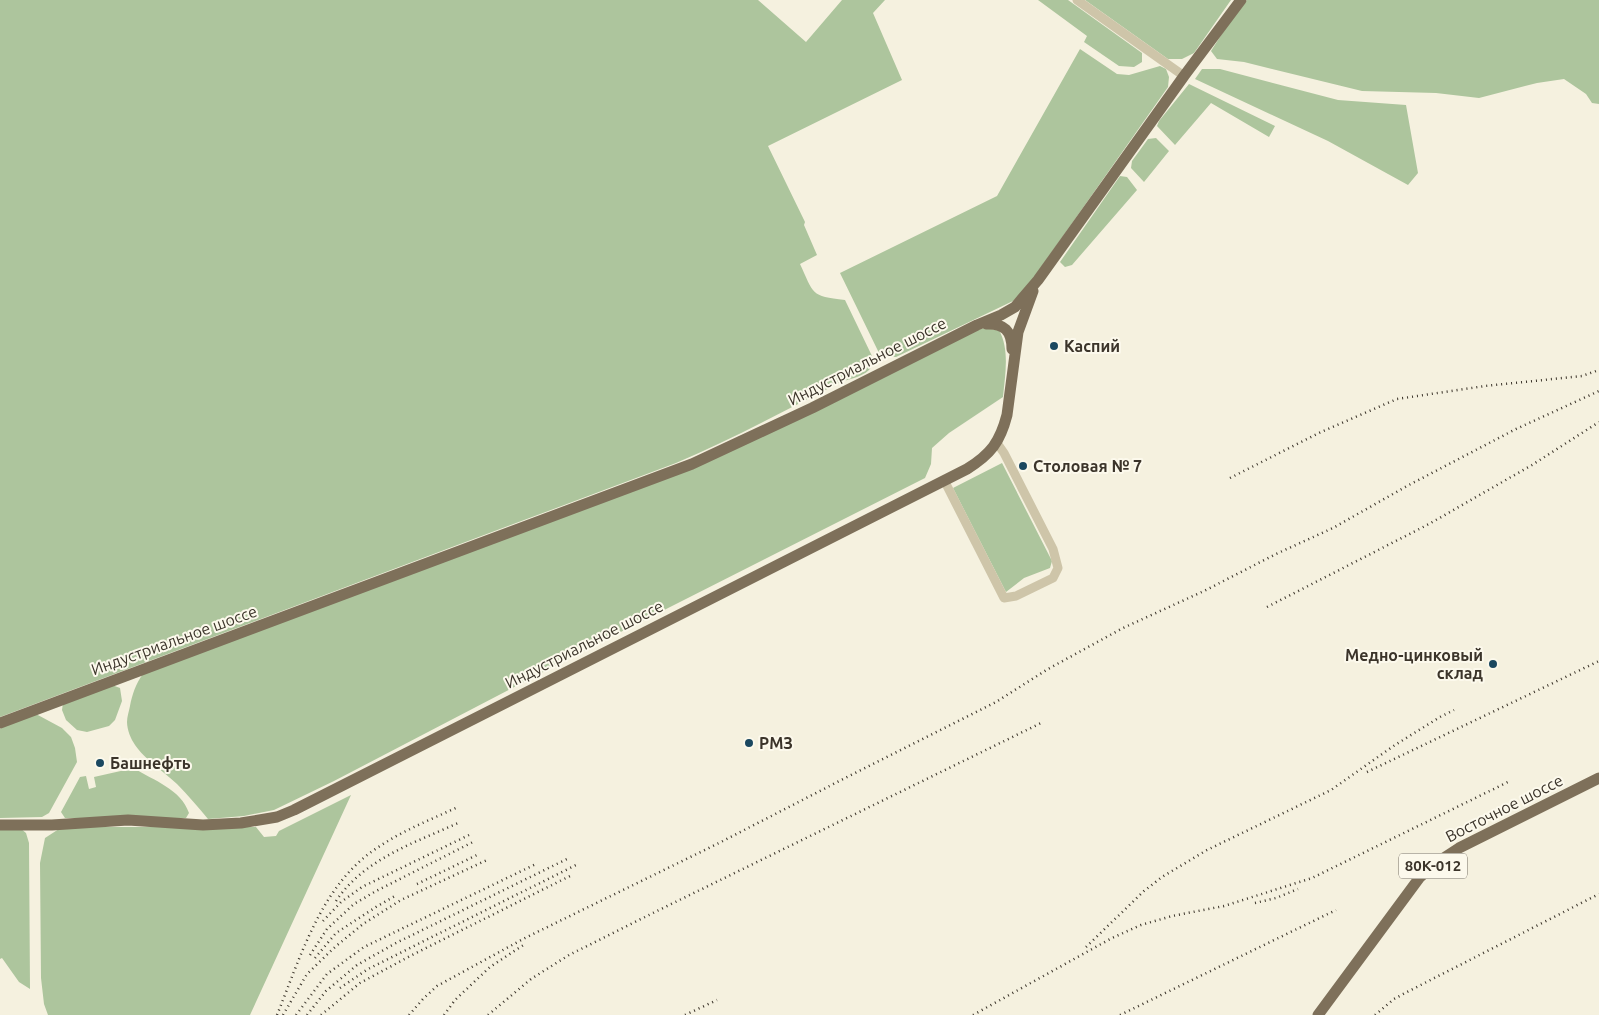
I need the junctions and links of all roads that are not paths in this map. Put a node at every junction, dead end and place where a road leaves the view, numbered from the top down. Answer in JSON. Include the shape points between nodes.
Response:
{"nodes":[{"id":1,"x":1076,"y":0,"type":"edge"},
{"id":2,"x":1241,"y":0,"type":"edge"},
{"id":3,"x":1184,"y":76,"type":"junction"},
{"id":4,"x":1038,"y":280,"type":"junction"},
{"id":5,"x":977,"y":325,"type":"junction"},
{"id":6,"x":1013,"y":369,"type":"junction"},
{"id":7,"x":997,"y":443,"type":"junction"},
{"id":8,"x":944,"y":480,"type":"junction"},
{"id":9,"x":0,"y":723,"type":"edge"},
{"id":10,"x":1599,"y":778,"type":"edge"},
{"id":11,"x":0,"y":825,"type":"edge"},
{"id":12,"x":1318,"y":1015,"type":"edge"}],
"edges":[{"from":1,"to":3,"type":"street"},
{"from":2,"to":3,"type":"main road","name":"Индустриальное шоссе"},
{"from":3,"to":4,"type":"main road","name":"Индустриальное шоссе"},
{"from":4,"to":5,"type":"main road","name":"Индустриальное шоссе","via":[[1015,307]]},
{"from":4,"to":6,"type":"main road","name":"Индустриальное шоссе","via":[[1019,330]]},
{"from":5,"to":6,"type":"main road","via":[[997,323],[1004,327],[1012,344]]},
{"from":5,"to":9,"type":"main road","name":"Индустриальное шоссе","via":[[692,464]]},
{"from":6,"to":7,"type":"main road","name":"Индустриальное шоссе","via":[[1008,415]]},
{"from":7,"to":8,"type":"main road","name":"Индустриальное шоссе","via":[[982,460]]},
{"from":7,"to":8,"type":"street","via":[[1053,549],[1058,568],[1053,578],[1016,596],[1004,598]]},
{"from":8,"to":11,"type":"main road","name":"Индустриальное шоссе","via":[[277,817],[203,825],[128,820]]},
{"from":10,"to":12,"type":"main road","name":"Восточное шоссе","number":"80К-012","via":[[1459,848],[1436,863],[1420,877]]}]}
